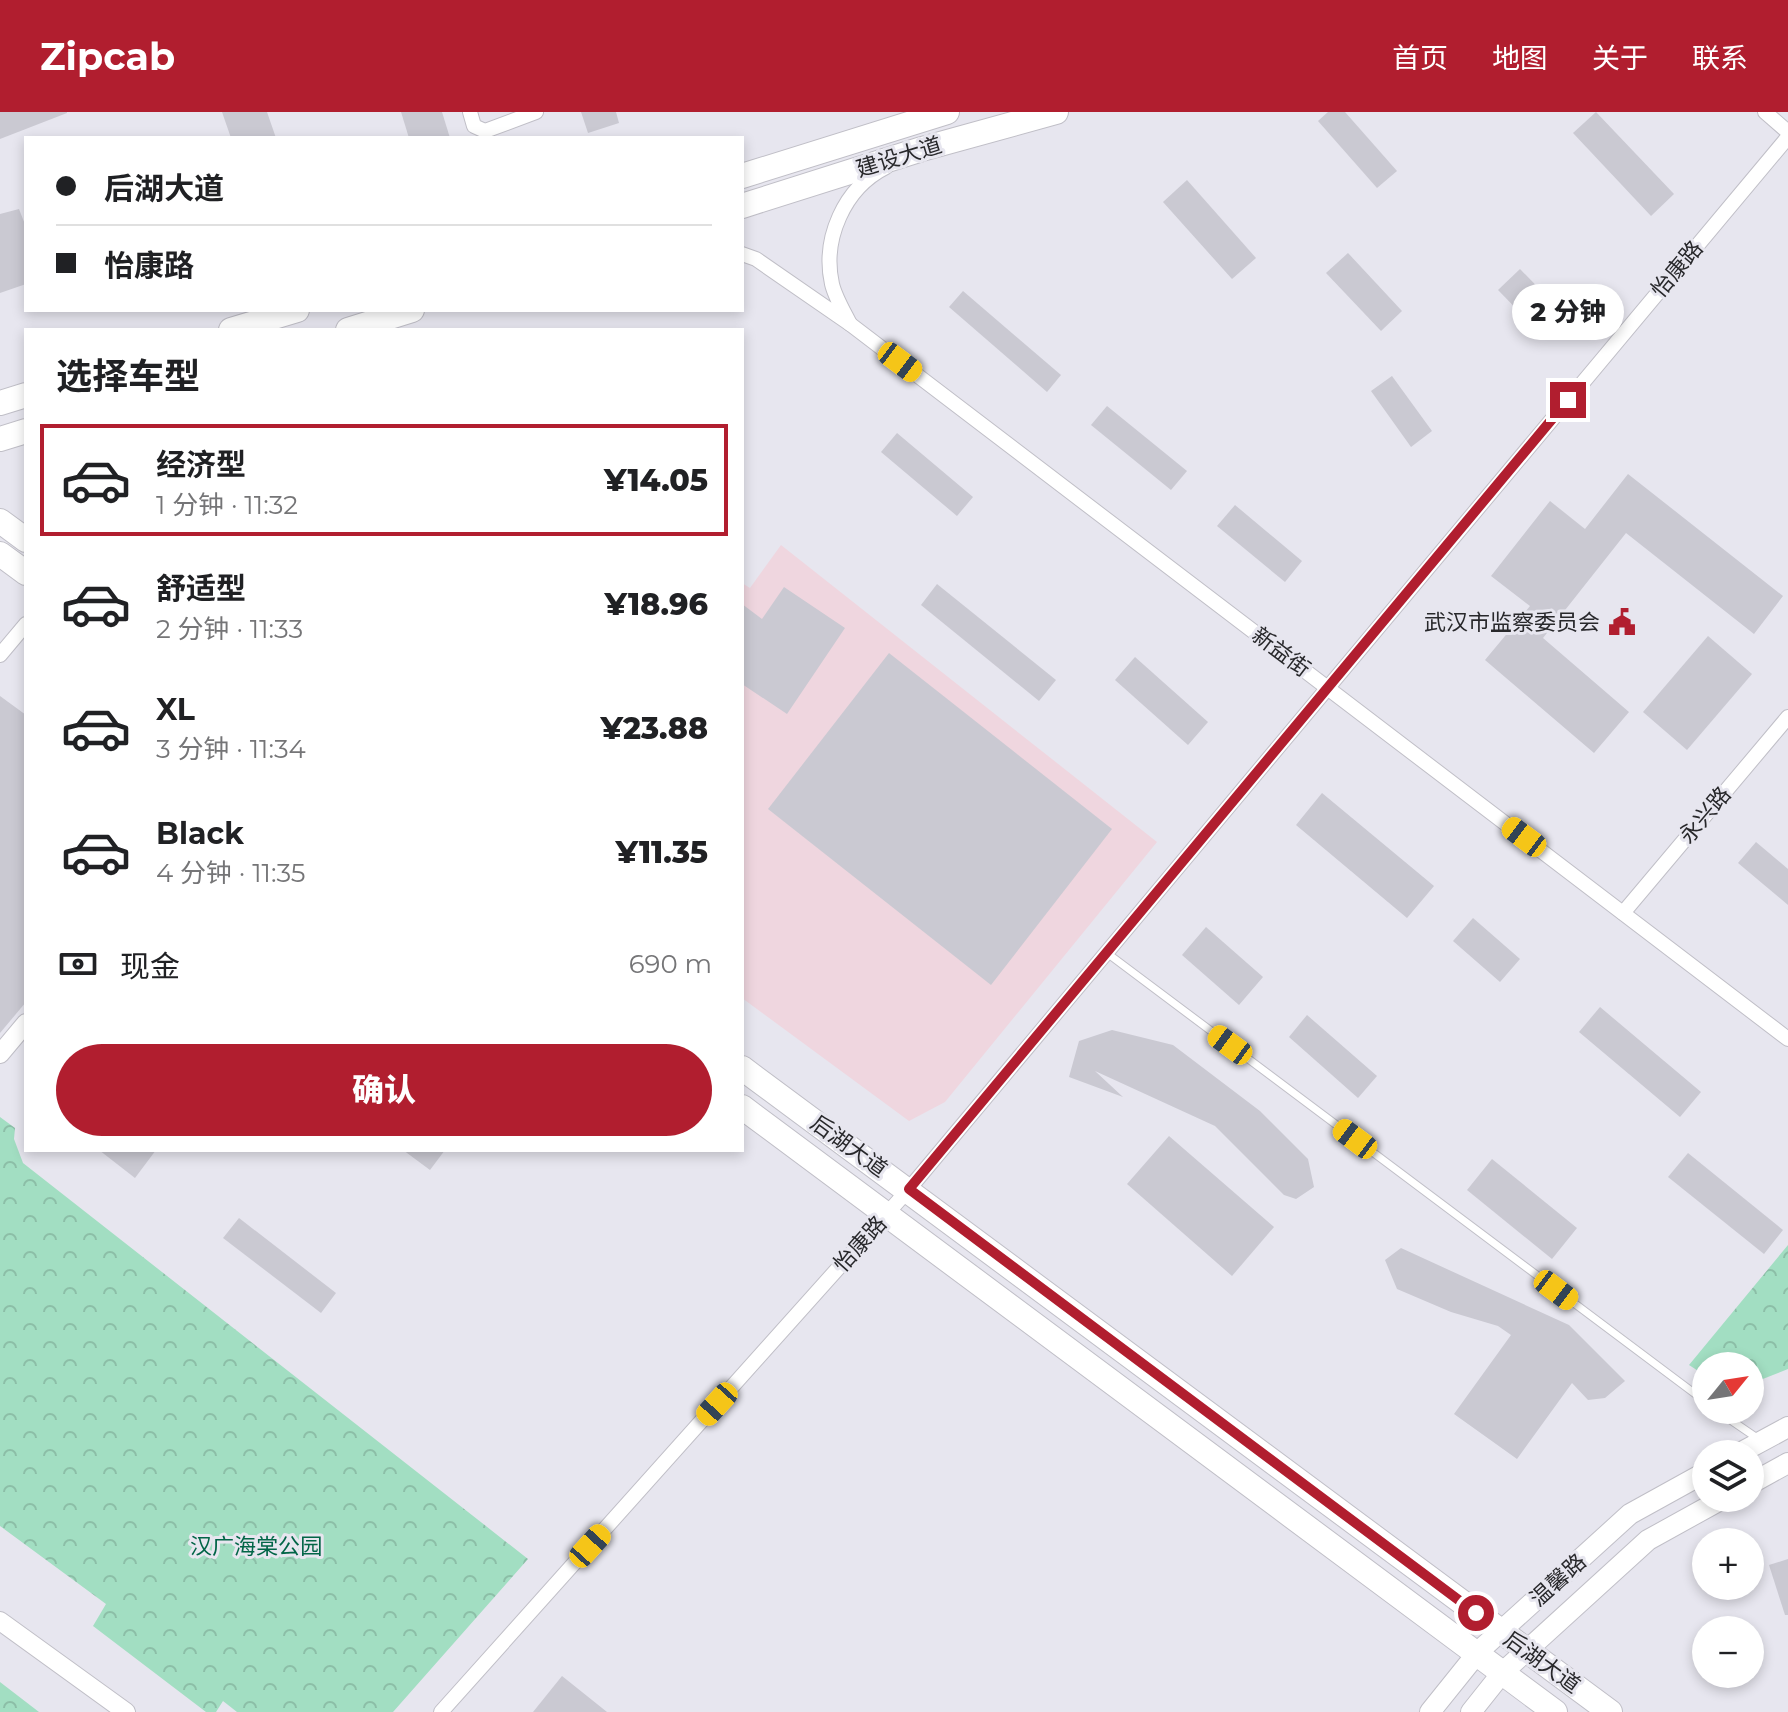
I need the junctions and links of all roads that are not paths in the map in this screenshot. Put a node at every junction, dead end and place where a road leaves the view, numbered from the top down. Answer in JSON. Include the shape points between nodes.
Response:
{"nodes":[{"id":1,"x":470,"y":112,"type":"edge"},
{"id":2,"x":536,"y":112,"type":"edge"},
{"id":3,"x":947,"y":112,"type":"edge"},
{"id":4,"x":1056,"y":112,"type":"edge"},
{"id":5,"x":1765,"y":112,"type":"edge"},
{"id":6,"x":1788,"y":134,"type":"edge"},
{"id":7,"x":922,"y":149,"type":"junction"},
{"id":8,"x":744,"y":175,"type":"edge"},
{"id":9,"x":744,"y":205,"type":"edge"},
{"id":10,"x":744,"y":255,"type":"edge"},
{"id":11,"x":290,"y":312,"type":"edge"},
{"id":12,"x":406,"y":312,"type":"edge"},
{"id":13,"x":850,"y":324,"type":"junction"},
{"id":14,"x":238,"y":328,"type":"edge"},
{"id":15,"x":354,"y":328,"type":"edge"},
{"id":16,"x":24,"y":396,"type":"edge"},
{"id":17,"x":0,"y":403,"type":"edge"},
{"id":18,"x":24,"y":432,"type":"edge"},
{"id":19,"x":0,"y":439,"type":"edge"},
{"id":20,"x":0,"y":521,"type":"edge"},
{"id":21,"x":24,"y":539,"type":"edge"},
{"id":22,"x":0,"y":554,"type":"edge"},
{"id":23,"x":24,"y":572,"type":"edge"},
{"id":24,"x":24,"y":626,"type":"edge"},
{"id":25,"x":0,"y":655,"type":"edge"},
{"id":26,"x":1327,"y":687,"type":"junction"},
{"id":27,"x":1788,"y":717,"type":"edge"},
{"id":28,"x":1623,"y":913,"type":"junction"},
{"id":29,"x":1105,"y":952,"type":"junction"},
{"id":30,"x":24,"y":1025,"type":"edge"},
{"id":31,"x":1788,"y":1039,"type":"edge"},
{"id":32,"x":0,"y":1054,"type":"edge"},
{"id":33,"x":744,"y":1069,"type":"edge"},
{"id":34,"x":744,"y":1108,"type":"edge"},
{"id":35,"x":909,"y":1189,"type":"junction"},
{"id":36,"x":886,"y":1215,"type":"junction"},
{"id":37,"x":1692,"y":1392,"type":"edge"},
{"id":38,"x":1737,"y":1424,"type":"edge"},
{"id":39,"x":1788,"y":1427,"type":"edge"},
{"id":40,"x":1761,"y":1440,"type":"edge"},
{"id":41,"x":1764,"y":1440,"type":"edge"},
{"id":42,"x":1788,"y":1463,"type":"edge"},
{"id":43,"x":1764,"y":1476,"type":"edge"},
{"id":44,"x":1692,"y":1480,"type":"edge"},
{"id":45,"x":1699,"y":1512,"type":"edge"},
{"id":46,"x":0,"y":1621,"type":"edge"},
{"id":47,"x":1501,"y":1632,"type":"junction"},
{"id":48,"x":1526,"y":1651,"type":"junction"},
{"id":49,"x":1477,"y":1654,"type":"junction"},
{"id":50,"x":1502,"y":1673,"type":"junction"},
{"id":51,"x":126,"y":1712,"type":"edge"},
{"id":52,"x":441,"y":1712,"type":"edge"},
{"id":53,"x":1430,"y":1712,"type":"edge"},
{"id":54,"x":1471,"y":1712,"type":"edge"},
{"id":55,"x":1555,"y":1712,"type":"edge"},
{"id":56,"x":1610,"y":1712,"type":"edge"}],
"edges":[{"from":1,"to":2,"type":"street","via":[[474,126],[485,131]]},
{"from":3,"to":8,"type":"main road","name":"建设大道"},
{"from":4,"to":7,"type":"main road","name":"建设大道"},
{"from":5,"to":6,"type":"street"},
{"from":6,"to":26,"type":"street","name":"怡康路"},
{"from":7,"to":9,"type":"main road","name":"建设大道"},
{"from":7,"to":13,"type":"street","via":[[880,170],[839,211],[831,243],[832,284]]},
{"from":10,"to":13,"type":"street","name":"新益街"},
{"from":11,"to":14,"type":"main road"},
{"from":12,"to":15,"type":"main road"},
{"from":13,"to":26,"type":"street","name":"新益街"},
{"from":16,"to":17,"type":"main road"},
{"from":18,"to":19,"type":"main road"},
{"from":20,"to":21,"type":"main road"},
{"from":22,"to":23,"type":"main road"},
{"from":24,"to":25,"type":"street"},
{"from":26,"to":28,"type":"street","name":"新益街"},
{"from":26,"to":29,"type":"street","name":"怡康路"},
{"from":27,"to":28,"type":"street","name":"永兴路"},
{"from":28,"to":31,"type":"street","name":"新益街"},
{"from":29,"to":35,"type":"street","name":"怡康路"},
{"from":29,"to":37,"type":"lane"},
{"from":30,"to":32,"type":"street"},
{"from":33,"to":35,"type":"main road","name":"后湖大道"},
{"from":34,"to":36,"type":"main road","name":"后湖大道"},
{"from":35,"to":36,"type":"street","name":"怡康路"},
{"from":35,"to":47,"type":"main road","name":"后湖大道"},
{"from":36,"to":49,"type":"main road","name":"后湖大道"},
{"from":36,"to":52,"type":"street","name":"怡康路"},
{"from":38,"to":40,"type":"lane"},
{"from":39,"to":41,"type":"main road"},
{"from":42,"to":43,"type":"main road"},
{"from":44,"to":47,"type":"main road","name":"温馨路","via":[[1630,1514]]},
{"from":45,"to":48,"type":"main road","name":"温馨路","via":[[1648,1540]]},
{"from":46,"to":51,"type":"street"},
{"from":47,"to":48,"type":"main road","name":"后湖大道"},
{"from":47,"to":49,"type":"main road","name":"温馨路"},
{"from":48,"to":50,"type":"main road","name":"温馨路"},
{"from":48,"to":56,"type":"main road","name":"后湖大道"},
{"from":49,"to":50,"type":"main road","name":"后湖大道"},
{"from":49,"to":53,"type":"main road","name":"温馨路"},
{"from":50,"to":54,"type":"main road","name":"温馨路"},
{"from":50,"to":55,"type":"main road","name":"后湖大道"}]}
